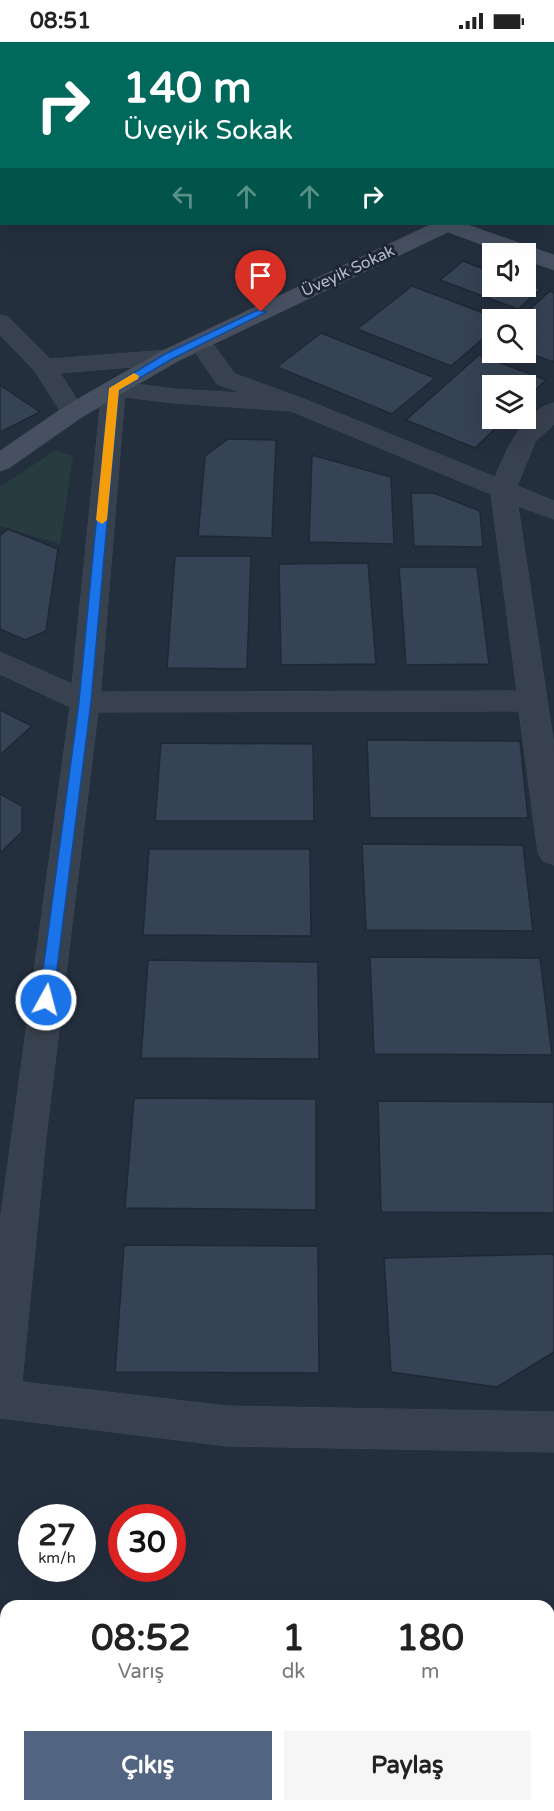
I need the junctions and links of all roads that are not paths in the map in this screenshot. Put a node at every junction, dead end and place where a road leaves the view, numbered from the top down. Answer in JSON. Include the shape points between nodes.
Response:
{"nodes":[{"id":1,"x":445,"y":225,"type":"edge"},
{"id":2,"x":450,"y":225,"type":"edge"},
{"id":3,"x":554,"y":263,"type":"edge"},
{"id":4,"x":0,"y":322,"type":"edge"},
{"id":5,"x":200,"y":342,"type":"junction"},
{"id":6,"x":168,"y":357,"type":"junction"},
{"id":7,"x":44,"y":367,"type":"junction"},
{"id":8,"x":114,"y":388,"type":"junction"},
{"id":9,"x":296,"y":404,"type":"junction"},
{"id":10,"x":554,"y":410,"type":"edge"},
{"id":11,"x":73,"y":412,"type":"junction"},
{"id":12,"x":0,"y":463,"type":"edge"},
{"id":13,"x":504,"y":490,"type":"junction"},
{"id":14,"x":554,"y":511,"type":"edge"},
{"id":15,"x":0,"y":662,"type":"edge"},
{"id":16,"x":533,"y":701,"type":"junction"},
{"id":17,"x":85,"y":702,"type":"junction"},
{"id":18,"x":554,"y":853,"type":"edge"},
{"id":19,"x":0,"y":1399,"type":"edge"},
{"id":20,"x":554,"y":1432,"type":"edge"}],
"edges":[{"from":1,"to":5,"type":"street","name":"Üveyik Sokak"},
{"from":2,"to":3,"type":"street"},
{"from":4,"to":7,"type":"street"},
{"from":5,"to":6,"type":"street","name":"Üveyik Sokak"},
{"from":5,"to":9,"type":"street","via":[[226,379]]},
{"from":6,"to":7,"type":"street"},
{"from":6,"to":8,"type":"street","name":"Üveyik Sokak"},
{"from":7,"to":11,"type":"street"},
{"from":8,"to":9,"type":"street"},
{"from":8,"to":11,"type":"street","name":"Üveyik Sokak"},
{"from":8,"to":17,"type":"street"},
{"from":9,"to":13,"type":"street"},
{"from":10,"to":13,"type":"street","via":[[524,439]]},
{"from":11,"to":12,"type":"street","name":"Üveyik Sokak"},
{"from":13,"to":14,"type":"street"},
{"from":13,"to":16,"type":"street"},
{"from":15,"to":17,"type":"street"},
{"from":16,"to":17,"type":"street"},
{"from":16,"to":18,"type":"street"},
{"from":17,"to":19,"type":"street","via":[[28,1137]]},
{"from":19,"to":20,"type":"street","via":[[227,1426]]}]}
